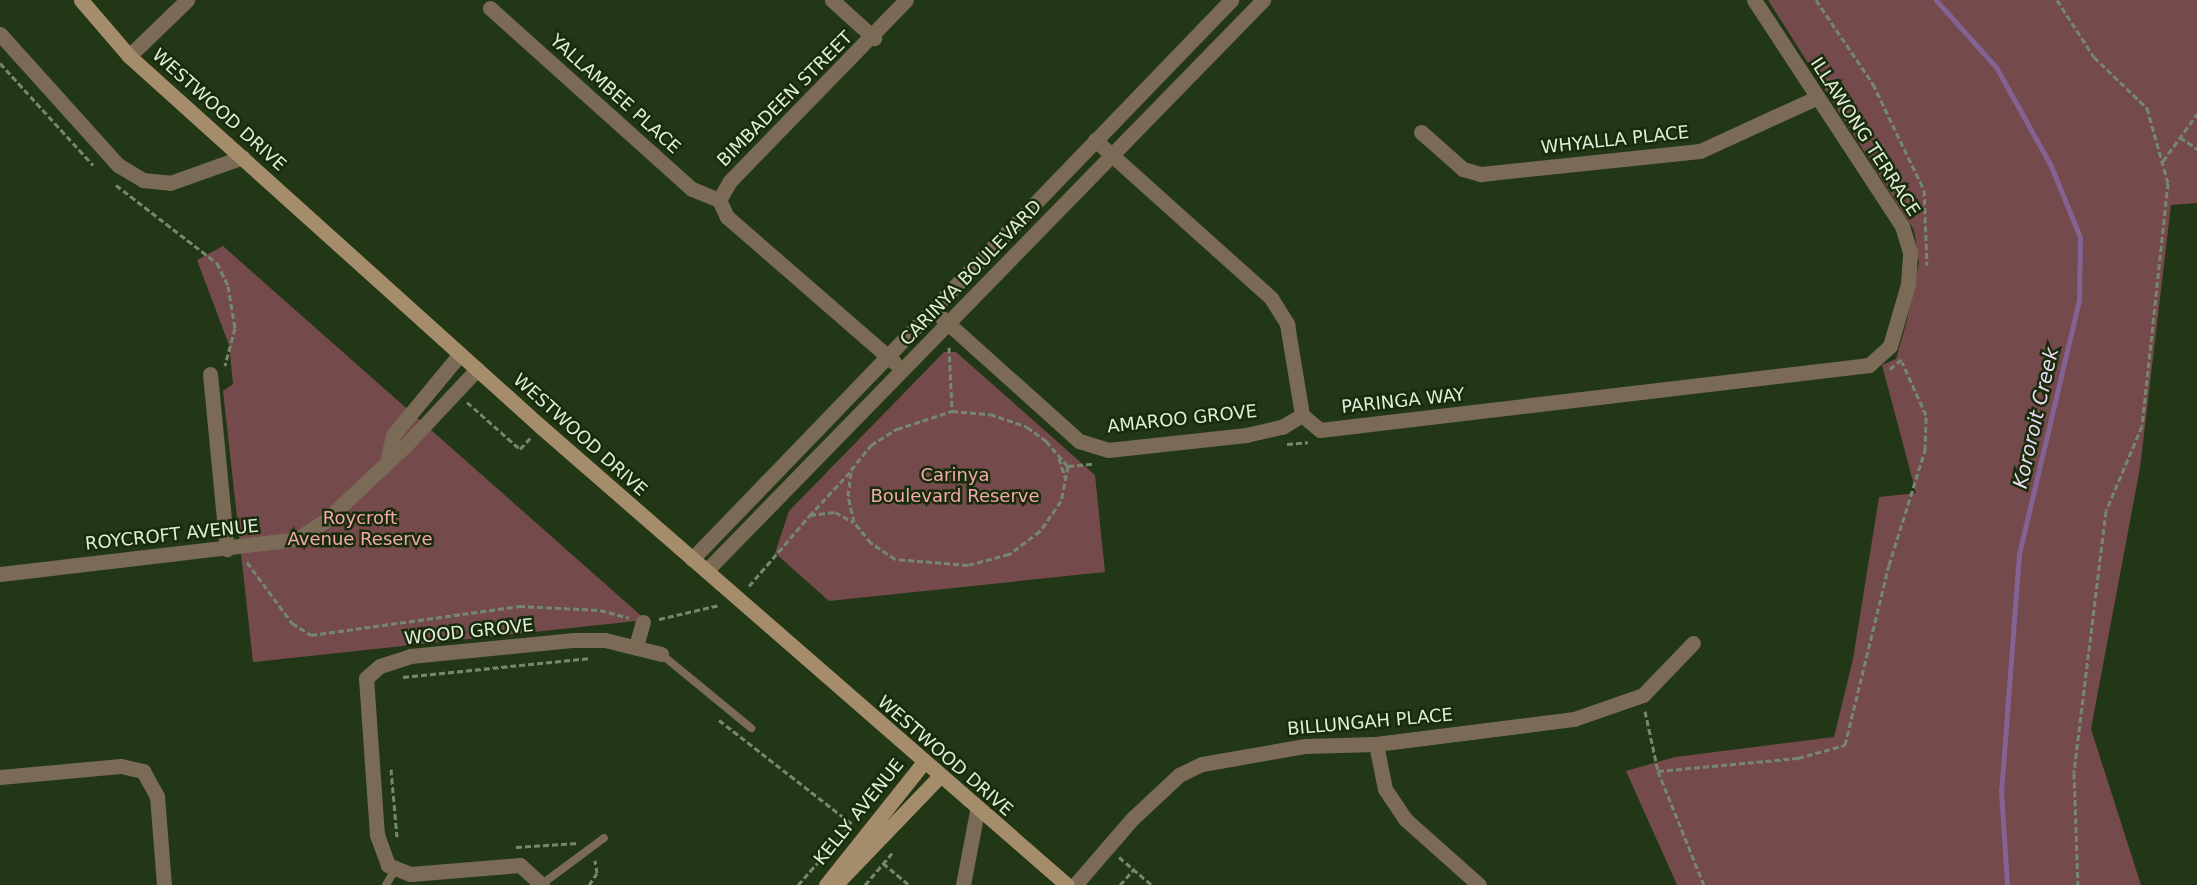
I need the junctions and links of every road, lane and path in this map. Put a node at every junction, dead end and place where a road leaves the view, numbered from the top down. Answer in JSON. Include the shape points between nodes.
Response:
{"nodes":[{"id":1,"x":81,"y":0,"type":"edge"},
{"id":2,"x":187,"y":0,"type":"edge"},
{"id":3,"x":832,"y":0,"type":"edge"},
{"id":4,"x":906,"y":0,"type":"edge"},
{"id":5,"x":1231,"y":0,"type":"edge"},
{"id":6,"x":1239,"y":0,"type":"edge"},
{"id":7,"x":1263,"y":0,"type":"edge"},
{"id":8,"x":1754,"y":0,"type":"edge"},
{"id":9,"x":1816,"y":0,"type":"edge"},
{"id":10,"x":2056,"y":0,"type":"edge"},
{"id":11,"x":490,"y":8,"type":"dead end"},
{"id":12,"x":1252,"y":11,"type":"junction"},
{"id":13,"x":0,"y":34,"type":"edge"},
{"id":14,"x":874,"y":38,"type":"junction"},
{"id":15,"x":129,"y":56,"type":"junction"},
{"id":16,"x":1175,"y":61,"type":"junction"},
{"id":17,"x":0,"y":63,"type":"edge"},
{"id":18,"x":1193,"y":75,"type":"junction"},
{"id":19,"x":1152,"y":85,"type":"junction"},
{"id":20,"x":1816,"y":98,"type":"junction"},
{"id":21,"x":1169,"y":100,"type":"junction"},
{"id":22,"x":2197,"y":114,"type":"edge"},
{"id":23,"x":1421,"y":132,"type":"dead end"},
{"id":24,"x":2180,"y":137,"type":"junction"},
{"id":25,"x":1095,"y":140,"type":"junction"},
{"id":26,"x":2197,"y":149,"type":"edge"},
{"id":27,"x":1112,"y":156,"type":"junction"},
{"id":28,"x":243,"y":157,"type":"junction"},
{"id":29,"x":2163,"y":161,"type":"junction"},
{"id":30,"x":103,"y":173,"type":"dead end"},
{"id":31,"x":111,"y":180,"type":"dead end"},
{"id":32,"x":719,"y":200,"type":"junction"},
{"id":33,"x":1011,"y":228,"type":"junction"},
{"id":34,"x":1029,"y":242,"type":"junction"},
{"id":35,"x":1926,"y":268,"type":"dead end"},
{"id":36,"x":933,"y":309,"type":"junction"},
{"id":37,"x":948,"y":324,"type":"junction"},
{"id":38,"x":949,"y":342,"type":"dead end"},
{"id":39,"x":1905,"y":351,"type":"dead end"},
{"id":40,"x":460,"y":354,"type":"junction"},
{"id":41,"x":887,"y":356,"type":"junction"},
{"id":42,"x":1869,"y":365,"type":"joint"},
{"id":43,"x":477,"y":369,"type":"junction"},
{"id":44,"x":904,"y":370,"type":"junction"},
{"id":45,"x":210,"y":374,"type":"joint"},
{"id":46,"x":466,"y":401,"type":"dead end"},
{"id":47,"x":952,"y":411,"type":"junction"},
{"id":48,"x":831,"y":413,"type":"junction"},
{"id":49,"x":1302,"y":414,"type":"junction"},
{"id":50,"x":540,"y":426,"type":"junction"},
{"id":51,"x":846,"y":428,"type":"junction"},
{"id":52,"x":388,"y":457,"type":"junction"},
{"id":53,"x":851,"y":470,"type":"junction"},
{"id":54,"x":768,"y":479,"type":"junction"},
{"id":55,"x":781,"y":494,"type":"junction"},
{"id":56,"x":810,"y":515,"type":"junction"},
{"id":57,"x":854,"y":522,"type":"junction"},
{"id":58,"x":227,"y":549,"type":"junction"},
{"id":59,"x":692,"y":559,"type":"junction"},
{"id":60,"x":236,"y":563,"type":"dead end"},
{"id":61,"x":706,"y":571,"type":"junction"},
{"id":62,"x":0,"y":574,"type":"edge"},
{"id":63,"x":738,"y":599,"type":"junction"},
{"id":64,"x":643,"y":622,"type":"junction"},
{"id":65,"x":1693,"y":643,"type":"dead end"},
{"id":66,"x":636,"y":646,"type":"junction"},
{"id":67,"x":661,"y":654,"type":"joint"},
{"id":68,"x":600,"y":657,"type":"dead end"},
{"id":69,"x":391,"y":678,"type":"dead end"},
{"id":70,"x":1643,"y":695,"type":"junction"},
{"id":71,"x":710,"y":713,"type":"dead end"},
{"id":72,"x":751,"y":728,"type":"dead end"},
{"id":73,"x":1376,"y":744,"type":"junction"},
{"id":74,"x":390,"y":757,"type":"dead end"},
{"id":75,"x":923,"y":763,"type":"junction"},
{"id":76,"x":1658,"y":771,"type":"junction"},
{"id":77,"x":0,"y":777,"type":"edge"},
{"id":78,"x":939,"y":777,"type":"junction"},
{"id":79,"x":977,"y":811,"type":"junction"},
{"id":80,"x":852,"y":824,"type":"dead end"},
{"id":81,"x":604,"y":838,"type":"dead end"},
{"id":82,"x":398,"y":848,"type":"dead end"},
{"id":83,"x":511,"y":848,"type":"dead end"},
{"id":84,"x":588,"y":850,"type":"junction"},
{"id":85,"x":1116,"y":853,"type":"dead end"},
{"id":86,"x":883,"y":863,"type":"dead end"},
{"id":87,"x":1134,"y":869,"type":"junction"},
{"id":88,"x":390,"y":878,"type":"edge"},
{"id":89,"x":542,"y":884,"type":"edge"},
{"id":90,"x":164,"y":885,"type":"edge"},
{"id":91,"x":589,"y":885,"type":"edge"},
{"id":92,"x":826,"y":885,"type":"edge"},
{"id":93,"x":835,"y":885,"type":"edge"},
{"id":94,"x":909,"y":885,"type":"edge"},
{"id":95,"x":963,"y":885,"type":"edge"},
{"id":96,"x":1067,"y":885,"type":"edge"},
{"id":97,"x":1075,"y":885,"type":"edge"},
{"id":98,"x":1120,"y":885,"type":"edge"},
{"id":99,"x":1152,"y":885,"type":"edge"},
{"id":100,"x":1479,"y":885,"type":"edge"},
{"id":101,"x":1704,"y":885,"type":"edge"},
{"id":102,"x":2078,"y":885,"type":"edge"}],
"edges":[{"from":1,"to":15,"type":"street","name":"WESTWOOD DRIVE"},
{"from":2,"to":15,"type":"street"},
{"from":3,"to":14,"type":"street"},
{"from":4,"to":14,"type":"street","name":"BIMBADEEN STREET"},
{"from":5,"to":16,"type":"street","name":"CARINYA BOULEVARD"},
{"from":6,"to":12,"type":"street"},
{"from":7,"to":12,"type":"street","name":"CARINYA BOULEVARD"},
{"from":8,"to":20,"type":"street","name":"ILLAWONG TERRACE"},
{"from":9,"to":35,"type":"path","via":[[1872,84],[1924,190],[1930,247]]},
{"from":10,"to":29,"type":"path","via":[[2101,65],[2147,108]]},
{"from":11,"to":32,"type":"street","name":"YALLAMBEE PLACE","via":[[692,189]]},
{"from":12,"to":18,"type":"street","name":"CARINYA BOULEVARD"},
{"from":13,"to":28,"type":"street","via":[[118,165],[143,180],[170,183]]},
{"from":14,"to":32,"type":"street","name":"BIMBADEEN STREET","via":[[730,181]]},
{"from":15,"to":28,"type":"street","name":"WESTWOOD DRIVE"},
{"from":16,"to":18,"type":"lane"},
{"from":16,"to":19,"type":"street","name":"CARINYA BOULEVARD"},
{"from":17,"to":30,"type":"path"},
{"from":18,"to":21,"type":"street","name":"CARINYA BOULEVARD"},
{"from":19,"to":21,"type":"lane"},
{"from":19,"to":25,"type":"street","name":"CARINYA BOULEVARD"},
{"from":20,"to":23,"type":"street","name":"WHYALLA PLACE","via":[[1700,151],[1481,174],[1463,169]]},
{"from":20,"to":42,"type":"street","name":"ILLAWONG TERRACE","via":[[1902,226],[1910,252],[1908,284],[1890,346]]},
{"from":21,"to":27,"type":"street","name":"CARINYA BOULEVARD"},
{"from":22,"to":24,"type":"path"},
{"from":24,"to":26,"type":"path"},
{"from":24,"to":29,"type":"path"},
{"from":25,"to":27,"type":"street"},
{"from":25,"to":33,"type":"street","name":"CARINYA BOULEVARD"},
{"from":27,"to":34,"type":"street","name":"CARINYA BOULEVARD"},
{"from":27,"to":49,"type":"street","via":[[1271,298],[1287,324]]},
{"from":28,"to":40,"type":"street","name":"WESTWOOD DRIVE"},
{"from":29,"to":102,"type":"path","via":[[2168,183],[2142,426],[2106,511],[2074,773]]},
{"from":31,"to":45,"type":"path","via":[[217,263],[228,286],[235,328],[228,364]]},
{"from":32,"to":41,"type":"street","via":[[727,217]]},
{"from":33,"to":34,"type":"lane"},
{"from":33,"to":36,"type":"street","name":"CARINYA BOULEVARD"},
{"from":34,"to":37,"type":"street","name":"CARINYA BOULEVARD"},
{"from":36,"to":37,"type":"street","name":"AMAROO GROVE"},
{"from":36,"to":41,"type":"street","name":"CARINYA BOULEVARD"},
{"from":37,"to":44,"type":"street","name":"CARINYA BOULEVARD"},
{"from":37,"to":49,"type":"street","name":"AMAROO GROVE","via":[[1079,441],[1108,450],[1245,435],[1282,427]]},
{"from":38,"to":47,"type":"path"},
{"from":39,"to":76,"type":"path","via":[[1902,361],[1926,416],[1925,450],[1889,565],[1845,745],[1798,758]]},
{"from":40,"to":43,"type":"street","name":"WESTWOOD DRIVE"},
{"from":40,"to":52,"type":"street","name":"ROYCROFT AVENUE","via":[[393,435]]},
{"from":41,"to":44,"type":"street"},
{"from":41,"to":48,"type":"street","name":"CARINYA BOULEVARD"},
{"from":42,"to":49,"type":"street","name":"PARINGA WAY","via":[[1320,429]]},
{"from":43,"to":50,"type":"street","name":"WESTWOOD DRIVE"},
{"from":43,"to":52,"type":"street","name":"ROYCROFT AVENUE","via":[[406,445]]},
{"from":44,"to":51,"type":"street","name":"CARINYA BOULEVARD"},
{"from":45,"to":58,"type":"street"},
{"from":46,"to":50,"type":"path","via":[[520,449]]},
{"from":47,"to":53,"type":"path","via":[[897,429],[871,446]]},
{"from":47,"to":57,"type":"path","via":[[990,414],[1027,427],[1068,466],[1061,501],[1040,531],[1010,554],[968,565],[895,559],[871,543]]},
{"from":48,"to":51,"type":"lane"},
{"from":48,"to":54,"type":"street","name":"CARINYA BOULEVARD"},
{"from":50,"to":59,"type":"street","name":"WESTWOOD DRIVE"},
{"from":51,"to":55,"type":"street","name":"CARINYA BOULEVARD"},
{"from":52,"to":58,"type":"street","name":"ROYCROFT AVENUE","via":[[326,520],[297,539]]},
{"from":53,"to":56,"type":"path"},
{"from":53,"to":57,"type":"path","via":[[848,496]]},
{"from":54,"to":55,"type":"lane"},
{"from":54,"to":59,"type":"street","name":"CARINYA BOULEVARD"},
{"from":55,"to":61,"type":"street","name":"CARINYA BOULEVARD"},
{"from":56,"to":57,"type":"path","via":[[835,512]]},
{"from":56,"to":63,"type":"path"},
{"from":58,"to":62,"type":"street","name":"ROYCROFT AVENUE"},
{"from":59,"to":61,"type":"street","name":"WESTWOOD DRIVE"},
{"from":60,"to":64,"type":"path","via":[[247,562],[292,623],[311,635],[519,606],[600,610]]},
{"from":61,"to":63,"type":"street","name":"WESTWOOD DRIVE"},
{"from":63,"to":64,"type":"path"},
{"from":63,"to":75,"type":"street","name":"WESTWOOD DRIVE"},
{"from":64,"to":66,"type":"street"},
{"from":65,"to":70,"type":"street","name":"BILLUNGAH PLACE"},
{"from":66,"to":67,"type":"street","name":"WOOD GROVE"},
{"from":66,"to":88,"type":"street","name":"WOOD GROVE","via":[[574,640],[410,656],[372,671],[364,689],[376,835]]},
{"from":67,"to":72,"type":"lane","name":"WOOD GROVE"},
{"from":68,"to":69,"type":"path"},
{"from":70,"to":73,"type":"street","name":"BILLUNGAH PLACE","via":[[1574,719]]},
{"from":70,"to":76,"type":"path"},
{"from":71,"to":80,"type":"path"},
{"from":73,"to":97,"type":"street","name":"BILLUNGAH PLACE","via":[[1305,746],[1202,764],[1179,775],[1132,819]]},
{"from":73,"to":100,"type":"street","via":[[1385,789],[1405,819]]},
{"from":74,"to":82,"type":"path"},
{"from":75,"to":78,"type":"street","name":"WESTWOOD DRIVE"},
{"from":75,"to":92,"type":"street","name":"KELLY AVENUE"},
{"from":76,"to":101,"type":"path"},
{"from":77,"to":90,"type":"street","via":[[121,766],[143,771],[157,796]]},
{"from":78,"to":79,"type":"street","name":"WESTWOOD DRIVE"},
{"from":78,"to":93,"type":"street","name":"KELLY AVENUE"},
{"from":79,"to":95,"type":"street"},
{"from":79,"to":96,"type":"street","name":"WESTWOOD DRIVE"},
{"from":81,"to":84,"type":"lane","name":"WOOD GROVE"},
{"from":83,"to":84,"type":"path","via":[[566,842]]},
{"from":84,"to":89,"type":"lane","name":"WOOD GROVE"},
{"from":84,"to":91,"type":"path","via":[[597,866]]},
{"from":85,"to":87,"type":"path"},
{"from":86,"to":94,"type":"path"},
{"from":87,"to":98,"type":"path"},
{"from":87,"to":99,"type":"path"},
{"from":88,"to":89,"type":"street","name":"WOOD GROVE","via":[[520,865]]}]}
